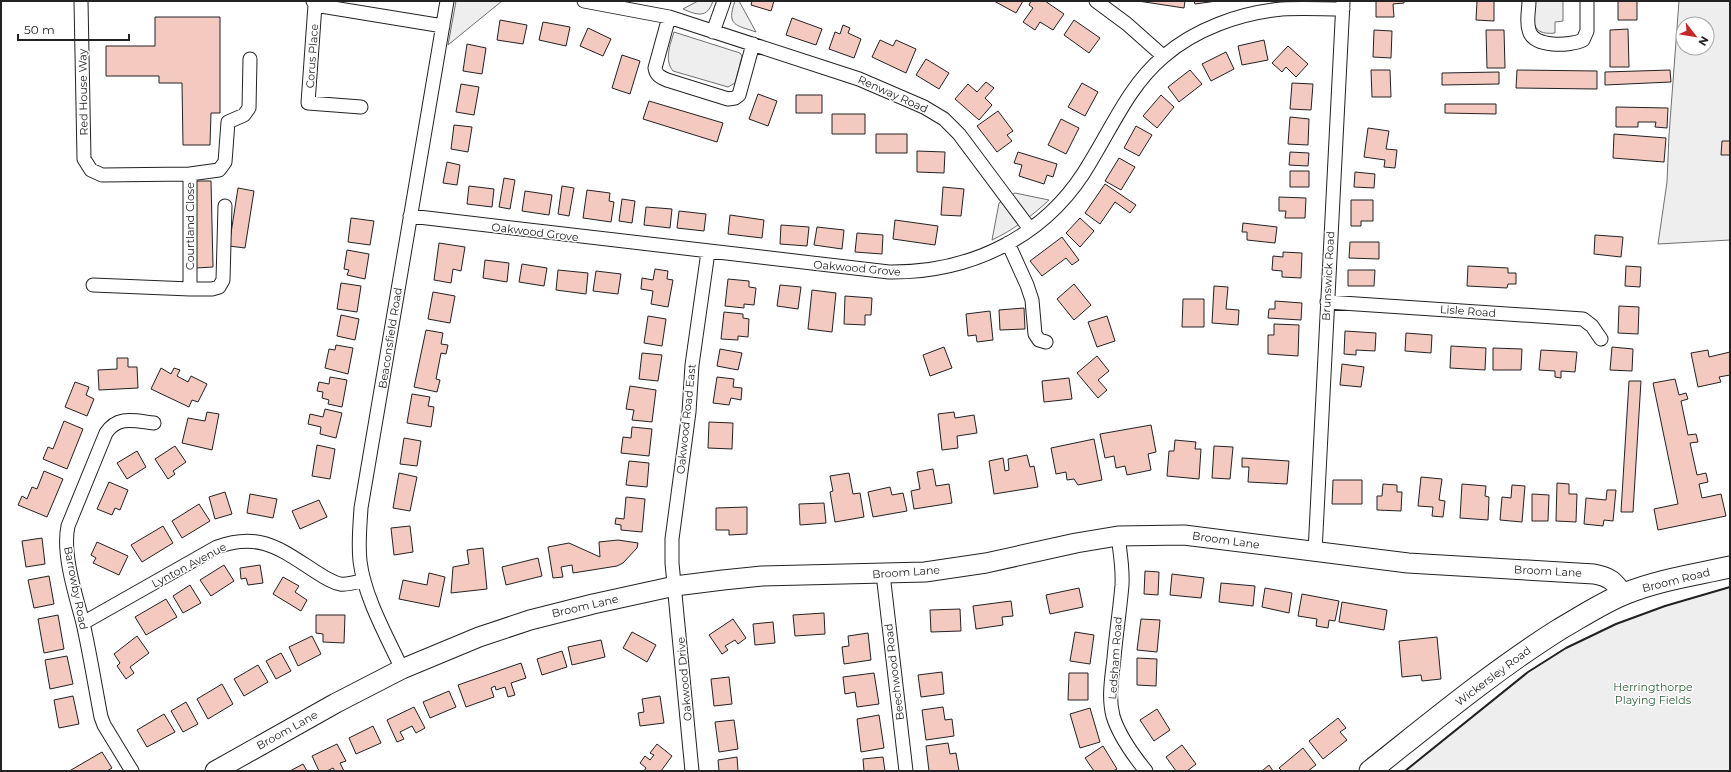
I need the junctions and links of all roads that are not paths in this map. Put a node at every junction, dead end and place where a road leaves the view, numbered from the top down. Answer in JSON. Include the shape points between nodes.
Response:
{"nodes":[{"id":1,"x":81,"y":1,"type":"edge"},
{"id":2,"x":447,"y":1,"type":"edge"},
{"id":3,"x":584,"y":1,"type":"edge"},
{"id":4,"x":724,"y":1,"type":"edge"},
{"id":5,"x":1096,"y":1,"type":"edge"},
{"id":6,"x":1529,"y":1,"type":"edge"},
{"id":7,"x":1588,"y":1,"type":"edge"},
{"id":8,"x":314,"y":3,"type":"edge"},
{"id":9,"x":1343,"y":5,"type":"edge"},
{"id":10,"x":668,"y":17,"type":"junction"},
{"id":11,"x":443,"y":26,"type":"junction"},
{"id":12,"x":713,"y":32,"type":"junction"},
{"id":13,"x":753,"y":44,"type":"junction"},
{"id":14,"x":1163,"y":56,"type":"junction"},
{"id":15,"x":250,"y":59,"type":"dead end"},
{"id":16,"x":361,"y":107,"type":"dead end"},
{"id":17,"x":190,"y":174,"type":"junction"},
{"id":18,"x":225,"y":206,"type":"dead end"},
{"id":19,"x":410,"y":216,"type":"junction"},
{"id":20,"x":1030,"y":229,"type":"junction"},
{"id":21,"x":1008,"y":243,"type":"junction"},
{"id":22,"x":708,"y":252,"type":"junction"},
{"id":23,"x":93,"y":285,"type":"dead end"},
{"id":24,"x":190,"y":289,"type":"junction"},
{"id":25,"x":1327,"y":302,"type":"junction"},
{"id":26,"x":1601,"y":339,"type":"dead end"},
{"id":27,"x":1046,"y":342,"type":"dead end"},
{"id":28,"x":154,"y":423,"type":"dead end"},
{"id":29,"x":1118,"y":536,"type":"junction"},
{"id":30,"x":1315,"y":552,"type":"junction"},
{"id":31,"x":1730,"y":567,"type":"edge"},
{"id":32,"x":883,"y":574,"type":"junction"},
{"id":33,"x":364,"y":580,"type":"junction"},
{"id":34,"x":675,"y":586,"type":"junction"},
{"id":35,"x":1623,"y":594,"type":"junction"},
{"id":36,"x":83,"y":623,"type":"junction"},
{"id":37,"x":402,"y":669,"type":"junction"},
{"id":38,"x":132,"y":771,"type":"edge"},
{"id":39,"x":214,"y":771,"type":"edge"},
{"id":40,"x":692,"y":771,"type":"edge"},
{"id":41,"x":906,"y":771,"type":"edge"},
{"id":42,"x":1146,"y":771,"type":"edge"},
{"id":43,"x":1370,"y":771,"type":"edge"}],
"edges":[{"from":1,"to":17,"type":"street","name":"Red House Way","via":[[84,159],[91,170],[102,176]]},
{"from":2,"to":11,"type":"street","name":"Beaconsfield Road"},
{"from":3,"to":10,"type":"street","name":"Renway Road"},
{"from":4,"to":12,"type":"street"},
{"from":5,"to":14,"type":"street"},
{"from":6,"to":7,"type":"street","via":[[1529,30],[1534,38],[1543,42],[1574,44],[1583,40],[1587,30]]},
{"from":8,"to":11,"type":"street"},
{"from":8,"to":16,"type":"street","name":"Corus Place","via":[[308,103]]},
{"from":9,"to":14,"type":"street","name":"Oakwood Grove","via":[[1244,15],[1192,37]]},
{"from":9,"to":25,"type":"street","name":"Brunswick Road"},
{"from":10,"to":12,"type":"street","name":"Renway Road"},
{"from":10,"to":13,"type":"street","via":[[655,68],[659,77],[667,80],[728,99],[735,98]]},
{"from":11,"to":19,"type":"street","name":"Beaconsfield Road"},
{"from":12,"to":13,"type":"street","name":"Renway Road"},
{"from":13,"to":20,"type":"street","name":"Renway Road","via":[[894,92],[944,119],[959,134]]},
{"from":14,"to":20,"type":"street","name":"Oakwood Grove","via":[[1123,104],[1076,186],[1062,203]]},
{"from":15,"to":17,"type":"street","name":"Courtland Close","via":[[249,108],[244,115],[228,122],[225,162],[219,170]]},
{"from":17,"to":24,"type":"street","name":"Courtland Close"},
{"from":18,"to":24,"type":"street","via":[[223,280],[219,287],[212,289]]},
{"from":19,"to":22,"type":"street","name":"Oakwood Grove"},
{"from":19,"to":33,"type":"street","name":"Beaconsfield Road","via":[[361,508],[360,561]]},
{"from":20,"to":21,"type":"street","name":"Oakwood Grove"},
{"from":21,"to":22,"type":"street","name":"Oakwood Grove","via":[[961,264],[910,272],[889,272]]},
{"from":21,"to":27,"type":"street","via":[[1032,300],[1035,334],[1039,340]]},
{"from":22,"to":34,"type":"street","name":"Oakwood Road East","via":[[672,539]]},
{"from":23,"to":24,"type":"street"},
{"from":25,"to":26,"type":"street","name":"Lisle Road","via":[[1583,319],[1592,326]]},
{"from":25,"to":30,"type":"street","name":"Brunswick Road"},
{"from":28,"to":36,"type":"street","name":"Barrowby Road","via":[[117,421],[110,426],[68,526],[66,544]]},
{"from":29,"to":30,"type":"main road","name":"Broom Lane","via":[[1184,535]]},
{"from":29,"to":32,"type":"main road","name":"Broom Lane","via":[[986,564],[925,572]]},
{"from":29,"to":42,"type":"street","name":"Ledsham Road","via":[[1122,584],[1111,701],[1118,729]]},
{"from":30,"to":35,"type":"main road","name":"Broom Lane","via":[[1408,563],[1594,574],[1606,576],[1614,581]]},
{"from":31,"to":35,"type":"main road","name":"Broom Road","via":[[1679,577]]},
{"from":32,"to":34,"type":"main road","name":"Broom Lane","via":[[762,576]]},
{"from":32,"to":41,"type":"street","name":"Beechwood Road"},
{"from":33,"to":36,"type":"street","name":"Lynton Avenue","via":[[340,584],[325,578],[283,550],[260,542],[237,541],[217,548]]},
{"from":33,"to":37,"type":"street","name":"Beaconsfield Road","via":[[380,623]]},
{"from":34,"to":37,"type":"main road","name":"Broom Lane","via":[[530,620]]},
{"from":34,"to":40,"type":"street","name":"Oakwood Drive"},
{"from":35,"to":43,"type":"main road","name":"Wickersley Road","via":[[1530,648]]},
{"from":36,"to":38,"type":"street","name":"Barrowby Road","via":[[101,717]]},
{"from":37,"to":39,"type":"main road","name":"Broom Lane"}]}
